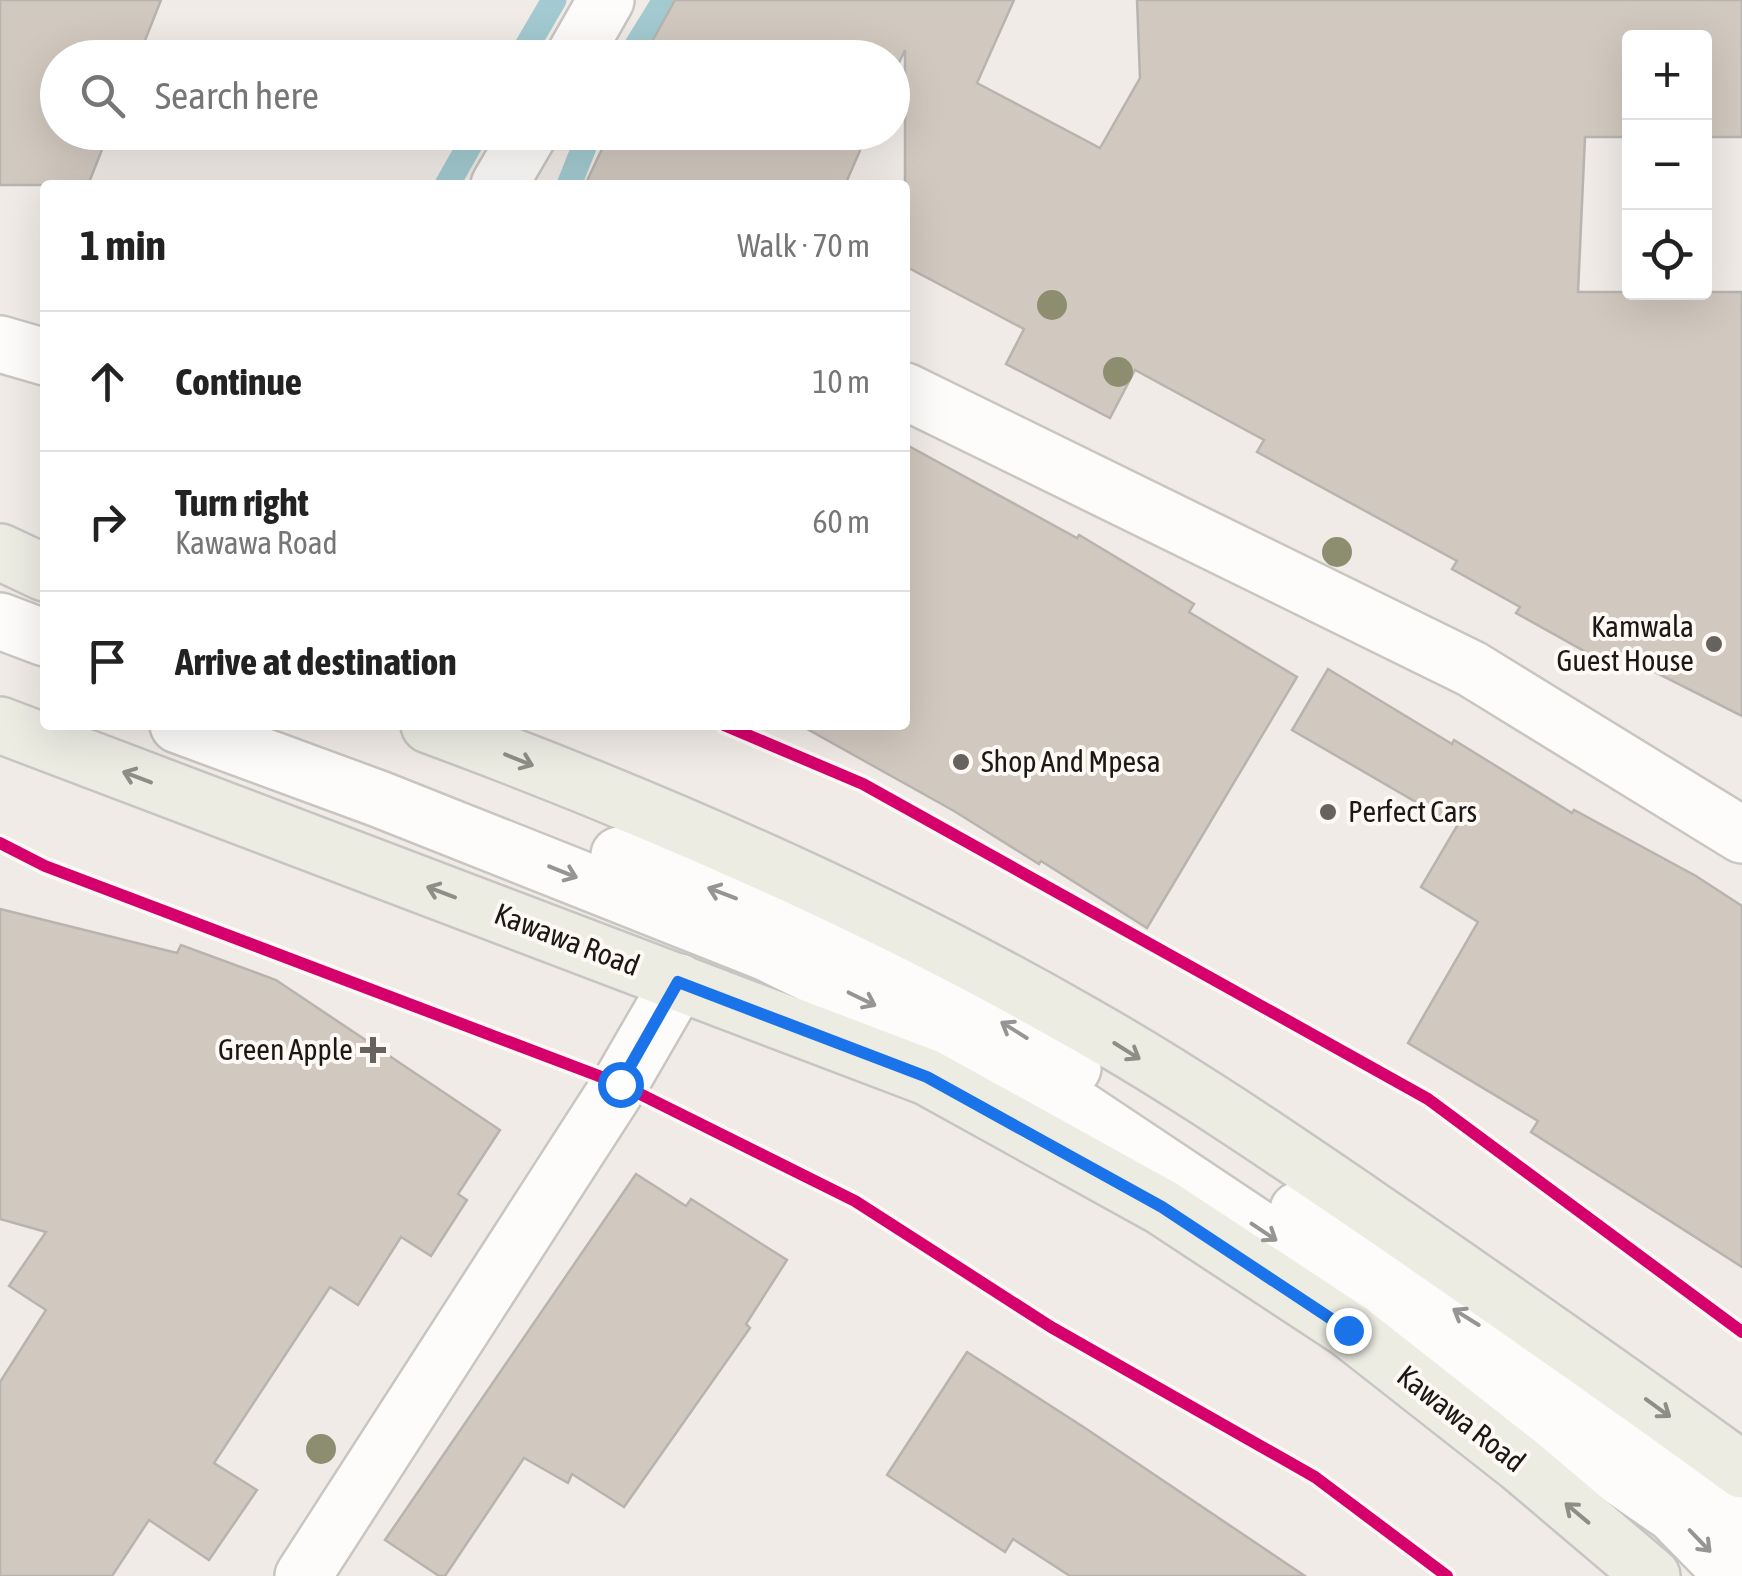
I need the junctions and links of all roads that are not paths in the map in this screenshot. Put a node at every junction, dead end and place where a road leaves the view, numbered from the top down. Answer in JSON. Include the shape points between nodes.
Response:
{"nodes":[{"id":1,"x":606,"y":0,"type":"edge"},
{"id":2,"x":583,"y":40,"type":"edge"},
{"id":3,"x":520,"y":150,"type":"edge"},
{"id":4,"x":503,"y":180,"type":"edge"},
{"id":5,"x":0,"y":344,"type":"edge"},
{"id":6,"x":40,"y":356,"type":"edge"},
{"id":7,"x":910,"y":393,"type":"edge"},
{"id":8,"x":0,"y":552,"type":"edge"},
{"id":9,"x":40,"y":571,"type":"edge"},
{"id":10,"x":0,"y":622,"type":"edge"},
{"id":11,"x":40,"y":636,"type":"edge"},
{"id":12,"x":0,"y":659,"type":"edge"},
{"id":13,"x":40,"y":674,"type":"edge"},
{"id":14,"x":0,"y":724,"type":"edge"},
{"id":15,"x":192,"y":730,"type":"edge"},
{"id":16,"x":288,"y":730,"type":"edge"},
{"id":17,"x":441,"y":730,"type":"edge"},
{"id":18,"x":1742,"y":836,"type":"edge"},
{"id":19,"x":678,"y":982,"type":"junction"},
{"id":20,"x":1742,"y":1470,"type":"edge"},
{"id":21,"x":1742,"y":1520,"type":"edge"},
{"id":22,"x":304,"y":1576,"type":"edge"},
{"id":23,"x":1652,"y":1576,"type":"edge"},
{"id":24,"x":1734,"y":1576,"type":"edge"}],
"edges":[{"from":1,"to":2,"type":"street"},
{"from":3,"to":4,"type":"street"},
{"from":5,"to":6,"type":"street"},
{"from":7,"to":18,"type":"street","via":[[1472,669]]},
{"from":8,"to":9,"type":"main road"},
{"from":10,"to":11,"type":"street"},
{"from":12,"to":13,"type":"street"},
{"from":19,"to":14,"type":"main road","name":"Kawawa Road","one_way":true},
{"from":15,"to":24,"type":"street","name":"Kawawa Road","one_way":true,"via":[[766,953],[1057,1094],[1673,1514]]},
{"from":21,"to":16,"type":"street","one_way":true,"via":[[1560,1378],[910,964]]},
{"from":17,"to":20,"type":"main road","one_way":true,"via":[[849,899],[1080,1022],[1346,1192]]},
{"from":19,"to":22,"type":"street","via":[[620,1084]]},
{"from":23,"to":19,"type":"main road","name":"Kawawa Road","one_way":true,"via":[[1348,1330],[1162,1207],[927,1077]]}]}
